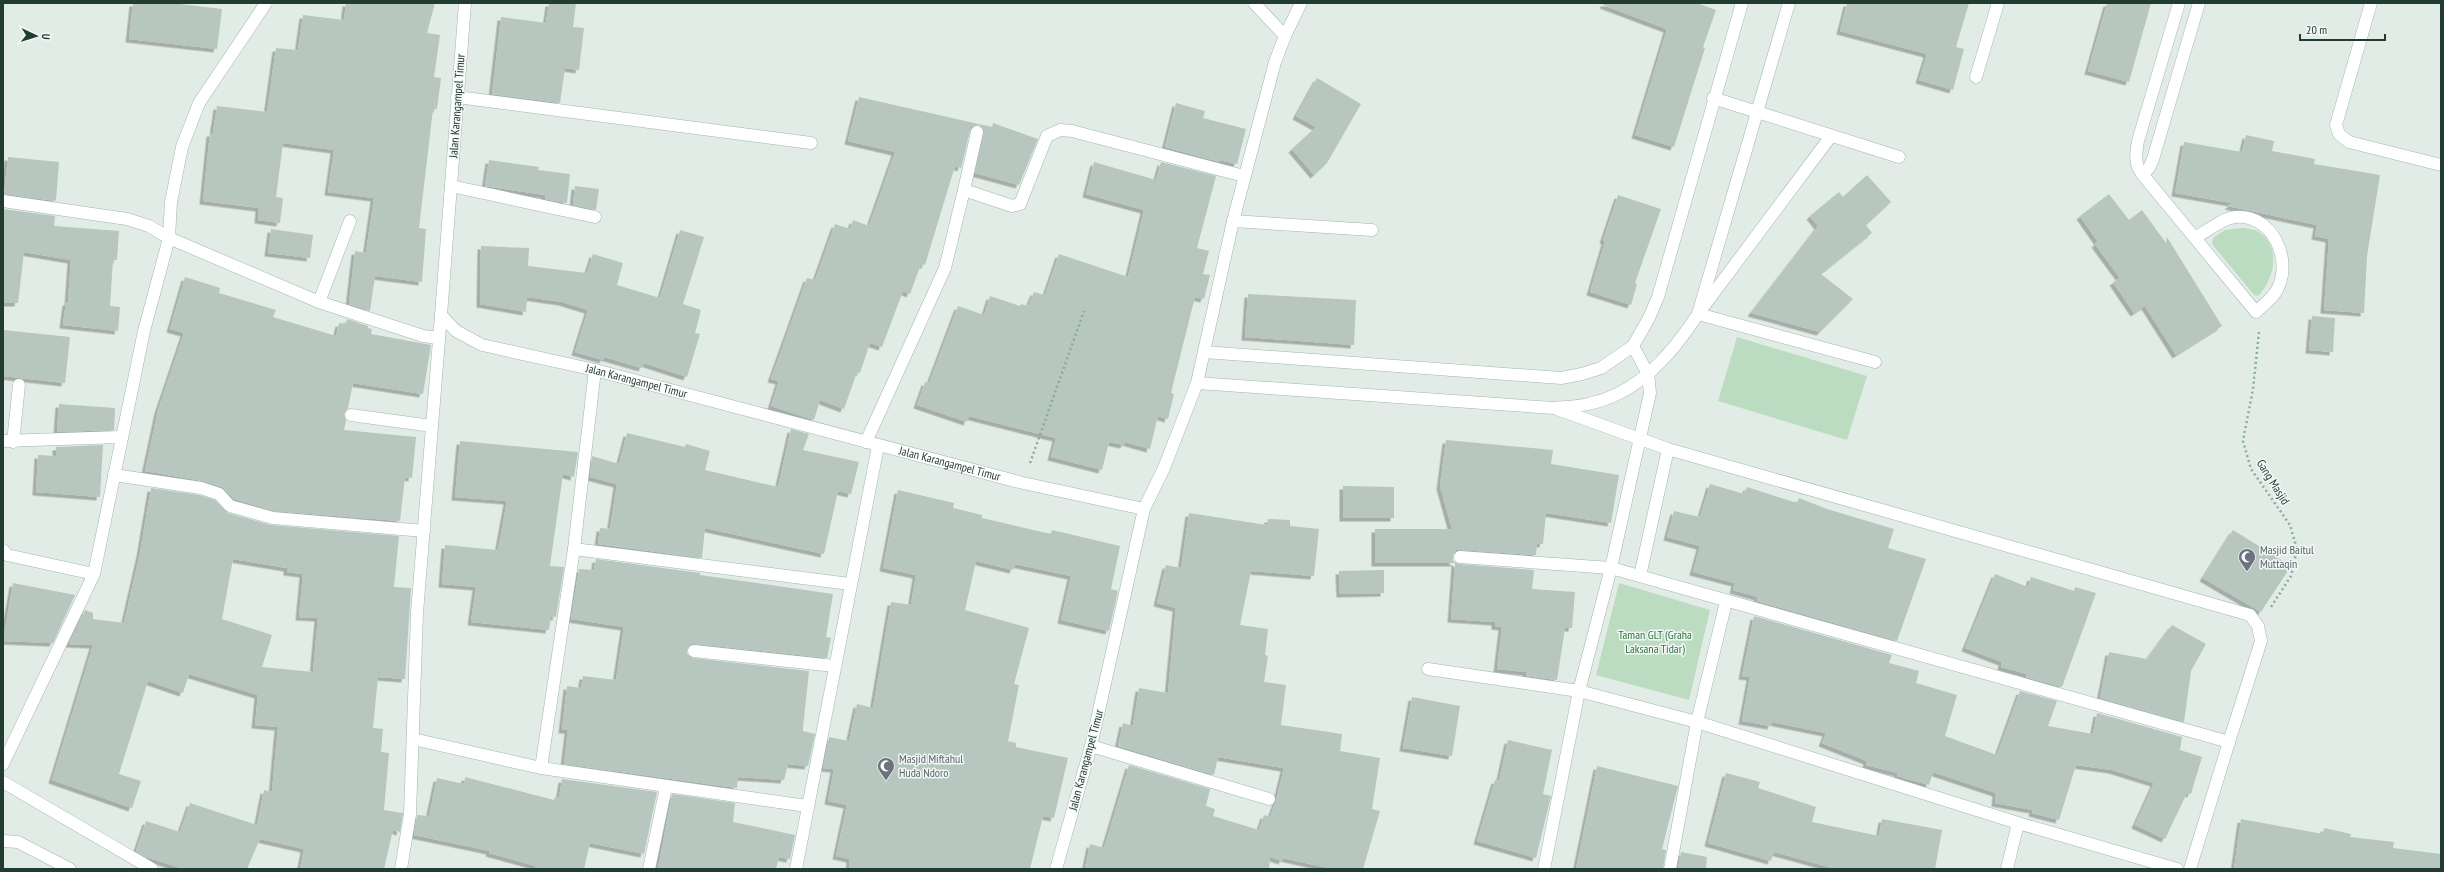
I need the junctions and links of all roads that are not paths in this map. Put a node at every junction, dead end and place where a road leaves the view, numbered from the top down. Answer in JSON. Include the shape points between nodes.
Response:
{"nodes":[{"id":1,"x":266,"y":3,"type":"edge"},
{"id":2,"x":465,"y":3,"type":"edge"},
{"id":3,"x":1254,"y":3,"type":"edge"},
{"id":4,"x":1301,"y":3,"type":"edge"},
{"id":5,"x":1742,"y":3,"type":"edge"},
{"id":6,"x":1789,"y":3,"type":"edge"},
{"id":7,"x":1998,"y":3,"type":"edge"},
{"id":8,"x":2180,"y":3,"type":"edge"},
{"id":9,"x":2199,"y":3,"type":"edge"},
{"id":10,"x":2371,"y":3,"type":"edge"},
{"id":11,"x":1285,"y":36,"type":"junction"},
{"id":12,"x":1976,"y":78,"type":"dead end"},
{"id":13,"x":457,"y":97,"type":"junction"},
{"id":14,"x":1713,"y":98,"type":"junction"},
{"id":15,"x":1756,"y":112,"type":"junction"},
{"id":16,"x":977,"y":132,"type":"dead end"},
{"id":17,"x":1831,"y":136,"type":"junction"},
{"id":18,"x":811,"y":144,"type":"dead end"},
{"id":19,"x":1899,"y":157,"type":"dead end"},
{"id":20,"x":2441,"y":165,"type":"edge"},
{"id":21,"x":2142,"y":174,"type":"junction"},
{"id":22,"x":1244,"y":176,"type":"junction"},
{"id":23,"x":451,"y":186,"type":"junction"},
{"id":24,"x":964,"y":190,"type":"junction"},
{"id":25,"x":3,"y":201,"type":"edge"},
{"id":26,"x":596,"y":217,"type":"dead end"},
{"id":27,"x":350,"y":221,"type":"dead end"},
{"id":28,"x":1233,"y":221,"type":"junction"},
{"id":29,"x":1372,"y":230,"type":"dead end"},
{"id":30,"x":169,"y":238,"type":"junction"},
{"id":31,"x":2195,"y":238,"type":"junction"},
{"id":32,"x":320,"y":302,"type":"junction"},
{"id":33,"x":1698,"y":314,"type":"junction"},
{"id":34,"x":441,"y":315,"type":"junction"},
{"id":35,"x":439,"y":338,"type":"junction"},
{"id":36,"x":1633,"y":346,"type":"junction"},
{"id":37,"x":1204,"y":352,"type":"junction"},
{"id":38,"x":1875,"y":362,"type":"dead end"},
{"id":39,"x":595,"y":370,"type":"junction"},
{"id":40,"x":1648,"y":374,"type":"junction"},
{"id":41,"x":1197,"y":383,"type":"junction"},
{"id":42,"x":19,"y":385,"type":"dead end"},
{"id":43,"x":1554,"y":408,"type":"junction"},
{"id":44,"x":351,"y":415,"type":"dead end"},
{"id":45,"x":432,"y":426,"type":"junction"},
{"id":46,"x":121,"y":437,"type":"junction"},
{"id":47,"x":1639,"y":440,"type":"junction"},
{"id":48,"x":8,"y":441,"type":"edge"},
{"id":49,"x":866,"y":442,"type":"junction"},
{"id":50,"x":878,"y":446,"type":"junction"},
{"id":51,"x":1668,"y":449,"type":"junction"},
{"id":52,"x":114,"y":476,"type":"junction"},
{"id":53,"x":1144,"y":509,"type":"junction"},
{"id":54,"x":424,"y":531,"type":"junction"},
{"id":55,"x":574,"y":549,"type":"junction"},
{"id":56,"x":3,"y":550,"type":"edge"},
{"id":57,"x":1460,"y":558,"type":"dead end"},
{"id":58,"x":1611,"y":568,"type":"junction"},
{"id":59,"x":94,"y":574,"type":"junction"},
{"id":60,"x":1640,"y":576,"type":"junction"},
{"id":61,"x":850,"y":584,"type":"junction"},
{"id":62,"x":1726,"y":602,"type":"junction"},
{"id":63,"x":694,"y":651,"type":"dead end"},
{"id":64,"x":834,"y":666,"type":"junction"},
{"id":65,"x":1428,"y":669,"type":"dead end"},
{"id":66,"x":1579,"y":691,"type":"junction"},
{"id":67,"x":1697,"y":722,"type":"junction"},
{"id":68,"x":413,"y":738,"type":"junction"},
{"id":69,"x":2229,"y":742,"type":"junction"},
{"id":70,"x":1091,"y":746,"type":"junction"},
{"id":71,"x":3,"y":764,"type":"edge"},
{"id":72,"x":542,"y":768,"type":"junction"},
{"id":73,"x":3,"y":782,"type":"edge"},
{"id":74,"x":666,"y":787,"type":"junction"},
{"id":75,"x":1269,"y":799,"type":"dead end"},
{"id":76,"x":807,"y":806,"type":"junction"},
{"id":77,"x":2018,"y":823,"type":"junction"},
{"id":78,"x":3,"y":841,"type":"edge"},
{"id":79,"x":1059,"y":868,"type":"edge"},
{"id":80,"x":70,"y":869,"type":"edge"},
{"id":81,"x":152,"y":869,"type":"edge"},
{"id":82,"x":401,"y":869,"type":"edge"},
{"id":83,"x":649,"y":869,"type":"edge"},
{"id":84,"x":796,"y":869,"type":"edge"},
{"id":85,"x":1544,"y":869,"type":"edge"},
{"id":86,"x":1670,"y":869,"type":"edge"},
{"id":87,"x":2007,"y":869,"type":"edge"},
{"id":88,"x":2177,"y":869,"type":"edge"},
{"id":89,"x":2190,"y":869,"type":"edge"}],
"edges":[{"from":1,"to":30,"type":"street","via":[[198,103],[191,119],[182,147],[171,202]]},
{"from":2,"to":13,"type":"street","name":"Jalan Karangampel Timur"},
{"from":3,"to":11,"type":"street"},
{"from":4,"to":11,"type":"street","name":"Jalan Karangampel Timur"},
{"from":5,"to":14,"type":"street"},
{"from":6,"to":15,"type":"street"},
{"from":7,"to":12,"type":"street"},
{"from":8,"to":21,"type":"street","via":[[2138,141],[2137,168]]},
{"from":9,"to":21,"type":"street","via":[[2153,159],[2149,168]]},
{"from":10,"to":20,"type":"street","via":[[2336,125],[2339,134],[2349,142]]},
{"from":11,"to":22,"type":"street","name":"Jalan Karangampel Timur","via":[[1275,62]]},
{"from":13,"to":18,"type":"street"},
{"from":13,"to":23,"type":"street","name":"Jalan Karangampel Timur"},
{"from":14,"to":15,"type":"street"},
{"from":14,"to":36,"type":"street","via":[[1658,297]]},
{"from":15,"to":17,"type":"street"},
{"from":15,"to":33,"type":"street"},
{"from":16,"to":24,"type":"street"},
{"from":17,"to":19,"type":"street"},
{"from":17,"to":33,"type":"street"},
{"from":21,"to":31,"type":"street"},
{"from":22,"to":24,"type":"street","via":[[1060,130],[1047,136],[1020,204],[1012,206]]},
{"from":22,"to":28,"type":"street","name":"Jalan Karangampel Timur"},
{"from":23,"to":26,"type":"street"},
{"from":23,"to":34,"type":"street","name":"Jalan Karangampel Timur"},
{"from":24,"to":49,"type":"street","via":[[945,268]]},
{"from":25,"to":30,"type":"street","via":[[127,219],[149,226]]},
{"from":27,"to":32,"type":"street"},
{"from":28,"to":29,"type":"street"},
{"from":28,"to":37,"type":"street","name":"Jalan Karangampel Timur"},
{"from":30,"to":32,"type":"street"},
{"from":30,"to":46,"type":"street","via":[[144,330]]},
{"from":31,"to":31,"type":"street","via":[[2256,312],[2270,300],[2277,289],[2282,254],[2277,241],[2266,228],[2253,220],[2235,217],[2219,223]]},
{"from":32,"to":35,"type":"street","via":[[423,336]]},
{"from":33,"to":38,"type":"street"},
{"from":33,"to":40,"type":"street","via":[[1665,360]]},
{"from":34,"to":35,"type":"street"},
{"from":34,"to":39,"type":"street","name":"Jalan Karangampel Timur","via":[[456,331],[482,345]]},
{"from":35,"to":45,"type":"street"},
{"from":36,"to":37,"type":"street","via":[[1601,368],[1561,378]]},
{"from":36,"to":40,"type":"street"},
{"from":37,"to":41,"type":"street","name":"Jalan Karangampel Timur"},
{"from":39,"to":49,"type":"street","name":"Jalan Karangampel Timur"},
{"from":39,"to":55,"type":"street"},
{"from":40,"to":43,"type":"street","via":[[1614,395],[1588,404]]},
{"from":40,"to":47,"type":"street","via":[[1650,393]]},
{"from":41,"to":43,"type":"street"},
{"from":41,"to":53,"type":"street","name":"Jalan Karangampel Timur","via":[[1164,468]]},
{"from":42,"to":48,"type":"street"},
{"from":43,"to":47,"type":"street"},
{"from":44,"to":45,"type":"street"},
{"from":45,"to":54,"type":"street"},
{"from":46,"to":48,"type":"street"},
{"from":46,"to":52,"type":"street"},
{"from":47,"to":51,"type":"street"},
{"from":47,"to":58,"type":"street"},
{"from":49,"to":50,"type":"street","name":"Jalan Karangampel Timur"},
{"from":50,"to":53,"type":"street","name":"Jalan Karangampel Timur","via":[[1023,483]]},
{"from":50,"to":61,"type":"street"},
{"from":51,"to":60,"type":"street"},
{"from":51,"to":69,"type":"street","via":[[2250,616],[2258,626],[2261,641]]},
{"from":52,"to":54,"type":"street","via":[[201,488],[219,494],[230,506],[273,518]]},
{"from":52,"to":59,"type":"street"},
{"from":53,"to":70,"type":"street","name":"Jalan Karangampel Timur"},
{"from":54,"to":68,"type":"street","via":[[416,613]]},
{"from":55,"to":61,"type":"street"},
{"from":55,"to":72,"type":"street"},
{"from":56,"to":59,"type":"street","via":[[7,555]]},
{"from":57,"to":58,"type":"street"},
{"from":58,"to":60,"type":"street"},
{"from":58,"to":66,"type":"street"},
{"from":59,"to":71,"type":"street"},
{"from":60,"to":62,"type":"street"},
{"from":61,"to":64,"type":"street"},
{"from":62,"to":67,"type":"street"},
{"from":62,"to":69,"type":"street"},
{"from":63,"to":64,"type":"street"},
{"from":64,"to":76,"type":"street"},
{"from":65,"to":66,"type":"street"},
{"from":66,"to":67,"type":"street"},
{"from":66,"to":85,"type":"street"},
{"from":67,"to":77,"type":"street"},
{"from":67,"to":86,"type":"street"},
{"from":68,"to":72,"type":"street"},
{"from":68,"to":82,"type":"street","via":[[410,814]]},
{"from":69,"to":89,"type":"street"},
{"from":70,"to":75,"type":"street"},
{"from":70,"to":79,"type":"street","name":"Jalan Karangampel Timur"},
{"from":72,"to":74,"type":"street"},
{"from":73,"to":81,"type":"street"},
{"from":74,"to":76,"type":"street"},
{"from":74,"to":83,"type":"street"},
{"from":76,"to":84,"type":"street"},
{"from":77,"to":87,"type":"street"},
{"from":77,"to":88,"type":"street"},
{"from":78,"to":80,"type":"street","via":[[18,842]]}]}
